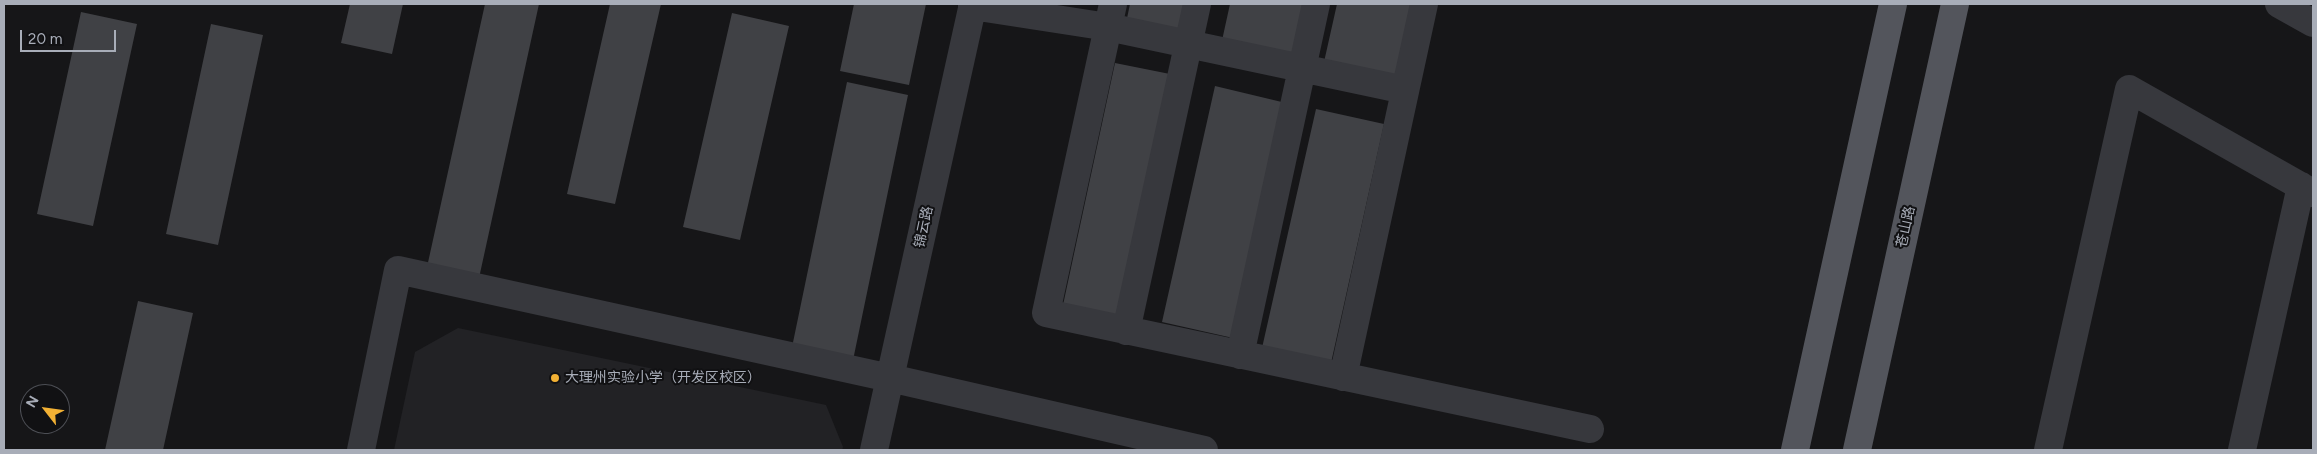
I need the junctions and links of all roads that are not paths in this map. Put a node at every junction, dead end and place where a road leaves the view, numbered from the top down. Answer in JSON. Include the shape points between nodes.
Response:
{"nodes":[{"id":1,"x":1197,"y":4,"type":"edge"},
{"id":2,"x":1316,"y":4,"type":"edge"},
{"id":3,"x":1424,"y":4,"type":"edge"},
{"id":4,"x":1893,"y":4,"type":"edge"},
{"id":5,"x":1955,"y":4,"type":"edge"},
{"id":6,"x":2279,"y":4,"type":"edge"},
{"id":7,"x":973,"y":5,"type":"edge"},
{"id":8,"x":1111,"y":15,"type":"edge"},
{"id":9,"x":2313,"y":23,"type":"edge"},
{"id":10,"x":1188,"y":44,"type":"junction"},
{"id":11,"x":1302,"y":68,"type":"junction"},
{"id":12,"x":1405,"y":90,"type":"junction"},
{"id":13,"x":2307,"y":189,"type":"edge"},
{"id":14,"x":1126,"y":330,"type":"junction"},
{"id":15,"x":1240,"y":355,"type":"junction"},
{"id":16,"x":1342,"y":377,"type":"junction"},
{"id":17,"x":890,"y":378,"type":"junction"},
{"id":18,"x":1590,"y":430,"type":"dead end"},
{"id":19,"x":361,"y":450,"type":"edge"},
{"id":20,"x":874,"y":450,"type":"edge"},
{"id":21,"x":1204,"y":450,"type":"edge"},
{"id":22,"x":1795,"y":450,"type":"edge"},
{"id":23,"x":1857,"y":450,"type":"edge"},
{"id":24,"x":2048,"y":450,"type":"edge"},
{"id":25,"x":2242,"y":450,"type":"edge"}],
"edges":[{"from":1,"to":10,"type":"street"},
{"from":2,"to":11,"type":"street"},
{"from":3,"to":12,"type":"street"},
{"from":4,"to":22,"type":"main road"},
{"from":5,"to":23,"type":"main road","name":"苍山路"},
{"from":6,"to":9,"type":"street"},
{"from":7,"to":8,"type":"street"},
{"from":7,"to":17,"type":"street","name":"锦云路"},
{"from":8,"to":10,"type":"street"},
{"from":8,"to":14,"type":"street","via":[[1046,313]]},
{"from":10,"to":11,"type":"street"},
{"from":10,"to":14,"type":"street"},
{"from":11,"to":12,"type":"street"},
{"from":11,"to":15,"type":"street"},
{"from":12,"to":16,"type":"street"},
{"from":13,"to":24,"type":"street","via":[[2129,89]]},
{"from":13,"to":25,"type":"street"},
{"from":14,"to":15,"type":"street"},
{"from":15,"to":16,"type":"street"},
{"from":16,"to":18,"type":"street"},
{"from":17,"to":19,"type":"street","via":[[398,270]]},
{"from":17,"to":20,"type":"street","name":"锦云路"},
{"from":17,"to":21,"type":"street"}]}
